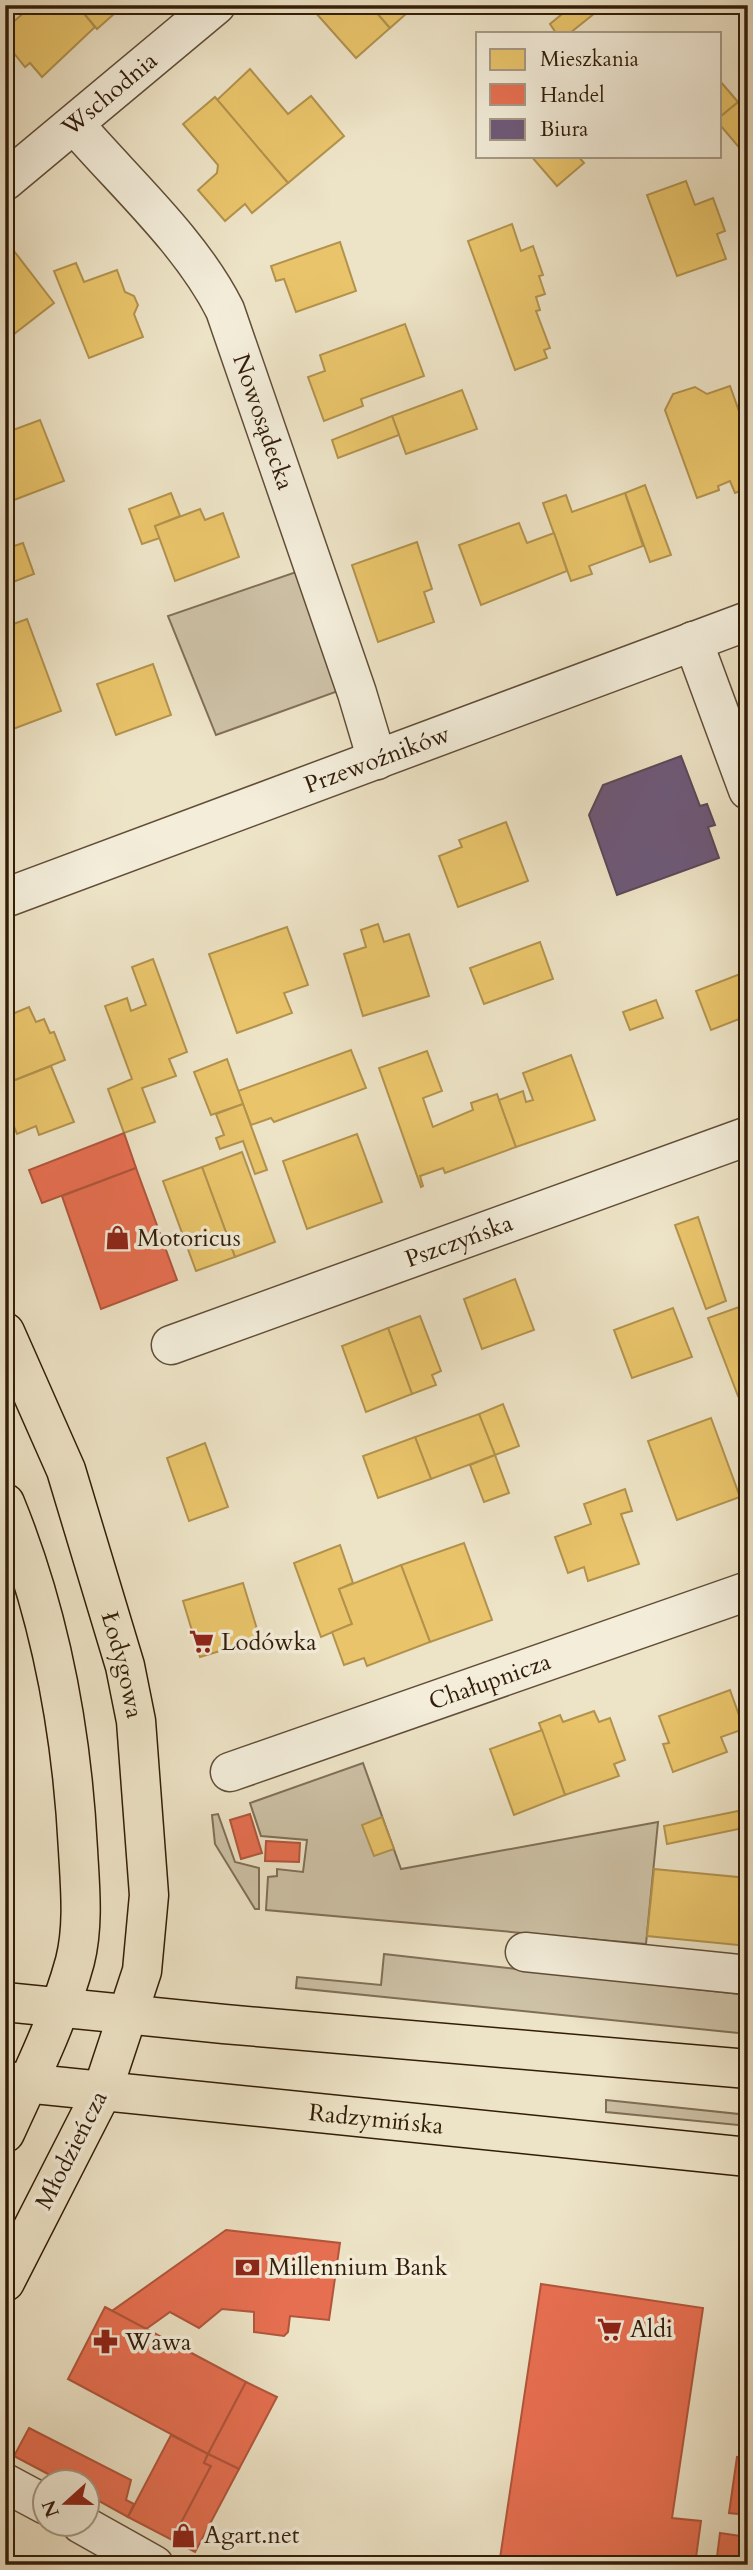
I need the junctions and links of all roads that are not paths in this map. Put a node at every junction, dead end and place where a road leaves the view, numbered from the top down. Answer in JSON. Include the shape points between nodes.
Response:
{"nodes":[{"id":1,"x":216,"y":5,"type":"edge"},
{"id":2,"x":75,"y":125,"type":"junction"},
{"id":3,"x":5,"y":181,"type":"edge"},
{"id":4,"x":748,"y":621,"type":"edge"},
{"id":5,"x":693,"y":641,"type":"junction"},
{"id":6,"x":377,"y":760,"type":"junction"},
{"id":7,"x":748,"y":790,"type":"edge"},
{"id":8,"x":5,"y":898,"type":"edge"},
{"id":9,"x":748,"y":1136,"type":"edge"},
{"id":10,"x":5,"y":1332,"type":"edge"},
{"id":11,"x":172,"y":1345,"type":"dead end"},
{"id":12,"x":5,"y":1503,"type":"edge"},
{"id":13,"x":748,"y":1591,"type":"edge"},
{"id":14,"x":230,"y":1772,"type":"dead end"},
{"id":15,"x":525,"y":1952,"type":"dead end"},
{"id":16,"x":748,"y":1975,"type":"edge"},
{"id":17,"x":5,"y":2002,"type":"edge"},
{"id":18,"x":58,"y":2008,"type":"junction"},
{"id":19,"x":128,"y":2015,"type":"junction"},
{"id":20,"x":748,"y":2069,"type":"edge"},
{"id":21,"x":17,"y":2082,"type":"edge"},
{"id":22,"x":102,"y":2092,"type":"junction"},
{"id":23,"x":5,"y":2133,"type":"edge"},
{"id":24,"x":748,"y":2157,"type":"edge"},
{"id":25,"x":5,"y":2282,"type":"edge"},
{"id":26,"x":5,"y":2483,"type":"edge"},
{"id":27,"x":32,"y":2497,"type":"edge"},
{"id":28,"x":102,"y":2537,"type":"edge"},
{"id":29,"x":154,"y":2565,"type":"edge"}],
"edges":[{"from":1,"to":2,"type":"street","name":"Wschodnia"},
{"from":2,"to":3,"type":"street","name":"Wschodnia"},
{"from":2,"to":6,"type":"street","name":"Nowosądecka","via":[[189,254],[225,310]]},
{"from":4,"to":5,"type":"street","name":"Przewoźników"},
{"from":5,"to":6,"type":"street","name":"Przewoźników"},
{"from":5,"to":7,"type":"street"},
{"from":6,"to":8,"type":"street","name":"Przewoźników"},
{"from":9,"to":11,"type":"street","name":"Pszczyńska"},
{"from":10,"to":19,"type":"main road","name":"Łodygowa","via":[[66,1471],[113,1622],[136,1721],[147,1841],[148,1919],[142,1971]]},
{"from":12,"to":18,"type":"main road","via":[[60,1684],[76,1797],[80,1927],[75,1961]]},
{"from":13,"to":14,"type":"street","name":"Chałupnicza"},
{"from":15,"to":16,"type":"street"},
{"from":17,"to":18,"type":"main road"},
{"from":18,"to":19,"type":"main road"},
{"from":18,"to":21,"type":"main road"},
{"from":19,"to":20,"type":"main road"},
{"from":19,"to":22,"type":"main road","name":"Młodzieńcza"},
{"from":21,"to":22,"type":"main road","name":"Radzymińska"},
{"from":21,"to":23,"type":"main road"},
{"from":22,"to":24,"type":"main road","name":"Radzymińska"},
{"from":22,"to":25,"type":"main road","name":"Młodzieńcza"},
{"from":26,"to":27,"type":"street"},
{"from":28,"to":29,"type":"street"}]}
